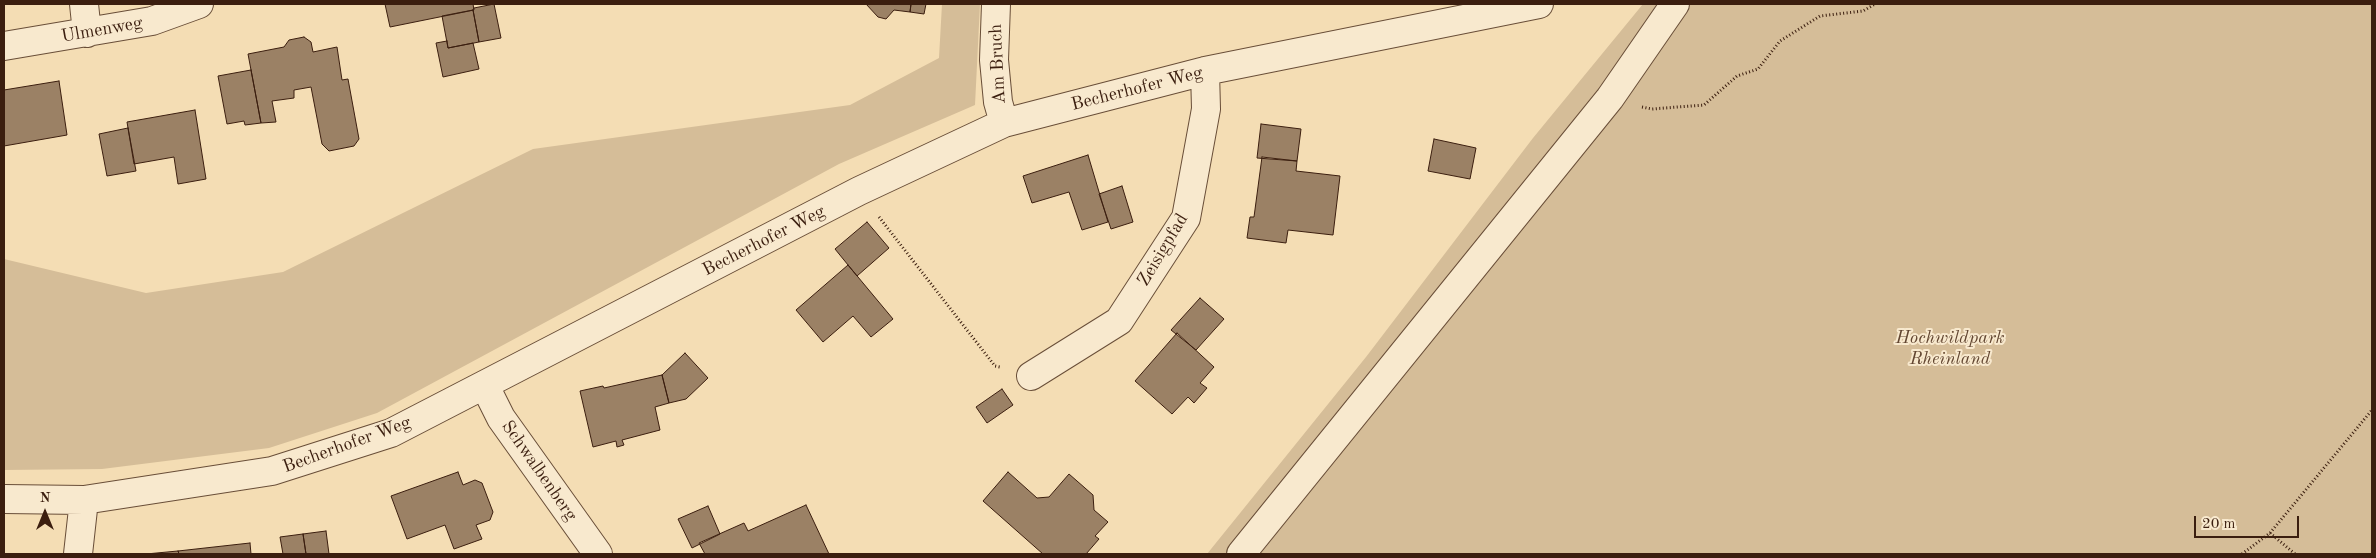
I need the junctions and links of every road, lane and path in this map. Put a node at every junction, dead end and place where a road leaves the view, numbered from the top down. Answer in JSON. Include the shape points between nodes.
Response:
{"nodes":[{"id":1,"x":84,"y":4,"type":"edge"},
{"id":2,"x":198,"y":4,"type":"edge"},
{"id":3,"x":996,"y":4,"type":"edge"},
{"id":4,"x":1538,"y":4,"type":"edge"},
{"id":5,"x":1675,"y":4,"type":"edge"},
{"id":6,"x":1875,"y":4,"type":"edge"},
{"id":7,"x":87,"y":33,"type":"junction"},
{"id":8,"x":4,"y":46,"type":"edge"},
{"id":9,"x":1205,"y":71,"type":"junction"},
{"id":10,"x":1610,"y":98,"type":"junction"},
{"id":11,"x":1004,"y":123,"type":"junction"},
{"id":12,"x":859,"y":191,"type":"junction"},
{"id":13,"x":1031,"y":376,"type":"joint"},
{"id":14,"x":485,"y":386,"type":"junction"},
{"id":15,"x":2372,"y":410,"type":"edge"},
{"id":16,"x":4,"y":499,"type":"edge"},
{"id":17,"x":84,"y":500,"type":"junction"},
{"id":18,"x":2270,"y":533,"type":"junction"},
{"id":19,"x":78,"y":554,"type":"edge"},
{"id":20,"x":598,"y":554,"type":"edge"},
{"id":21,"x":1240,"y":554,"type":"edge"},
{"id":22,"x":2242,"y":554,"type":"edge"},
{"id":23,"x":2295,"y":554,"type":"edge"}],
"edges":[{"from":1,"to":7,"type":"street"},
{"from":2,"to":7,"type":"street","name":"Ulmenweg","via":[[152,21]]},
{"from":3,"to":11,"type":"street","name":"Am Bruch","via":[[994,60],[998,102]]},
{"from":4,"to":9,"type":"street","name":"Becherhofer Weg"},
{"from":5,"to":10,"type":"street"},
{"from":6,"to":10,"type":"path","via":[[1863,11],[1820,16],[1780,41],[1758,69],[1737,76],[1704,105],[1652,110]]},
{"from":7,"to":8,"type":"street","name":"Ulmenweg"},
{"from":9,"to":11,"type":"street","name":"Becherhofer Weg"},
{"from":9,"to":13,"type":"street","name":"Zeisigpfad","via":[[1206,109],[1186,218],[1119,321]]},
{"from":10,"to":21,"type":"street"},
{"from":11,"to":12,"type":"street","name":"Becherhofer Weg"},
{"from":12,"to":13,"type":"path","via":[[996,366]]},
{"from":12,"to":14,"type":"street","name":"Becherhofer Weg"},
{"from":14,"to":17,"type":"street","name":"Becherhofer Weg","via":[[392,432],[272,471]]},
{"from":14,"to":20,"type":"street","name":"Schwalbenberg","via":[[501,418]]},
{"from":15,"to":18,"type":"path"},
{"from":16,"to":17,"type":"street","name":"Becherhofer Weg"},
{"from":17,"to":19,"type":"street"},
{"from":18,"to":22,"type":"path"},
{"from":18,"to":23,"type":"path"}]}
